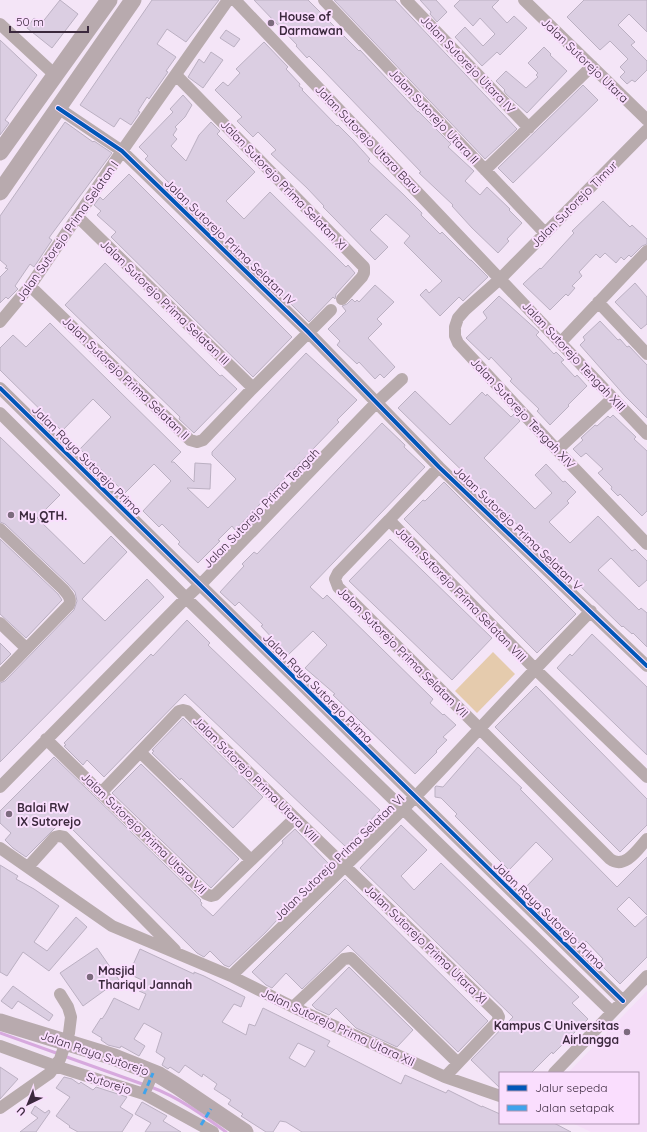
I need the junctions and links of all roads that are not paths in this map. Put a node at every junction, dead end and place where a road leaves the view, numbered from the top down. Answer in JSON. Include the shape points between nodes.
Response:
{"nodes":[{"id":1,"x":109,"y":0,"type":"edge"},
{"id":2,"x":133,"y":0,"type":"edge"},
{"id":3,"x":228,"y":0,"type":"edge"},
{"id":4,"x":235,"y":0,"type":"edge"},
{"id":5,"x":324,"y":0,"type":"edge"},
{"id":6,"x":406,"y":0,"type":"edge"},
{"id":7,"x":524,"y":0,"type":"edge"},
{"id":8,"x":0,"y":24,"type":"edge"},
{"id":9,"x":592,"y":66,"type":"junction"},
{"id":10,"x":54,"y":74,"type":"junction"},
{"id":11,"x":176,"y":75,"type":"junction"},
{"id":12,"x":58,"y":108,"type":"junction"},
{"id":13,"x":647,"y":120,"type":"edge"},
{"id":14,"x":529,"y":128,"type":"junction"},
{"id":15,"x":647,"y":130,"type":"edge"},
{"id":16,"x":0,"y":152,"type":"edge"},
{"id":17,"x":122,"y":152,"type":"junction"},
{"id":18,"x":0,"y":160,"type":"edge"},
{"id":19,"x":485,"y":170,"type":"junction"},
{"id":20,"x":15,"y":171,"type":"junction"},
{"id":21,"x":2,"y":186,"type":"edge"},
{"id":22,"x":78,"y":217,"type":"junction"},
{"id":23,"x":544,"y":232,"type":"dead end"},
{"id":24,"x":647,"y":251,"type":"edge"},
{"id":25,"x":500,"y":278,"type":"junction"},
{"id":26,"x":30,"y":286,"type":"junction"},
{"id":27,"x":342,"y":299,"type":"dead end"},
{"id":28,"x":598,"y":302,"type":"junction"},
{"id":29,"x":331,"y":310,"type":"dead end"},
{"id":30,"x":0,"y":322,"type":"edge"},
{"id":31,"x":308,"y":332,"type":"junction"},
{"id":32,"x":561,"y":342,"type":"junction"},
{"id":33,"x":645,"y":347,"type":"edge"},
{"id":34,"x":402,"y":379,"type":"dead end"},
{"id":35,"x":0,"y":388,"type":"edge"},
{"id":36,"x":253,"y":388,"type":"junction"},
{"id":37,"x":612,"y":398,"type":"junction"},
{"id":38,"x":376,"y":403,"type":"junction"},
{"id":39,"x":0,"y":413,"type":"edge"},
{"id":40,"x":647,"y":434,"type":"edge"},
{"id":41,"x":557,"y":450,"type":"junction"},
{"id":42,"x":439,"y":467,"type":"junction"},
{"id":43,"x":389,"y":520,"type":"junction"},
{"id":44,"x":0,"y":529,"type":"edge"},
{"id":45,"x":647,"y":544,"type":"edge"},
{"id":46,"x":200,"y":585,"type":"junction"},
{"id":47,"x":186,"y":598,"type":"junction"},
{"id":48,"x":591,"y":611,"type":"junction"},
{"id":49,"x":0,"y":623,"type":"edge"},
{"id":50,"x":26,"y":648,"type":"junction"},
{"id":51,"x":647,"y":666,"type":"edge"},
{"id":52,"x":534,"y":669,"type":"junction"},
{"id":53,"x":0,"y":676,"type":"edge"},
{"id":54,"x":481,"y":729,"type":"junction"},
{"id":55,"x":46,"y":739,"type":"junction"},
{"id":56,"x":140,"y":753,"type":"junction"},
{"id":57,"x":647,"y":777,"type":"edge"},
{"id":58,"x":0,"y":787,"type":"edge"},
{"id":59,"x":101,"y":793,"type":"junction"},
{"id":60,"x":415,"y":797,"type":"junction"},
{"id":61,"x":402,"y":809,"type":"junction"},
{"id":62,"x":295,"y":818,"type":"junction"},
{"id":63,"x":647,"y":839,"type":"edge"},
{"id":64,"x":0,"y":848,"type":"edge"},
{"id":65,"x":251,"y":860,"type":"junction"},
{"id":66,"x":345,"y":866,"type":"junction"},
{"id":67,"x":28,"y":867,"type":"junction"},
{"id":68,"x":177,"y":953,"type":"junction"},
{"id":69,"x":231,"y":976,"type":"junction"},
{"id":70,"x":647,"y":976,"type":"edge"},
{"id":71,"x":60,"y":994,"type":"dead end"},
{"id":72,"x":623,"y":1001,"type":"junction"},
{"id":73,"x":292,"y":1007,"type":"junction"},
{"id":74,"x":612,"y":1012,"type":"junction"},
{"id":75,"x":0,"y":1022,"type":"edge"},
{"id":76,"x":0,"y":1046,"type":"edge"},
{"id":77,"x":61,"y":1054,"type":"junction"},
{"id":78,"x":458,"y":1063,"type":"junction"},
{"id":79,"x":555,"y":1072,"type":"edge"},
{"id":80,"x":152,"y":1076,"type":"junction"},
{"id":81,"x":445,"y":1077,"type":"junction"},
{"id":82,"x":144,"y":1093,"type":"junction"},
{"id":83,"x":499,"y":1096,"type":"edge"},
{"id":84,"x":0,"y":1108,"type":"edge"},
{"id":85,"x":206,"y":1117,"type":"junction"},
{"id":86,"x":213,"y":1132,"type":"edge"},
{"id":87,"x":245,"y":1132,"type":"edge"}],
"edges":[{"from":1,"to":10,"type":"main road"},
{"from":2,"to":12,"type":"main road"},
{"from":3,"to":11,"type":"street","name":"Jalan Sutorejo Prima Selatan I"},
{"from":4,"to":25,"type":"street","name":"Jalan Sutorejo Utara Baru"},
{"from":5,"to":19,"type":"street","name":"Jalan Sutorejo Utara II"},
{"from":6,"to":14,"type":"street","name":"Jalan Sutorejo Utara IV"},
{"from":7,"to":9,"type":"street","name":"Jalan Sutorejo Utara"},
{"from":8,"to":10,"type":"street"},
{"from":9,"to":13,"type":"street","name":"Jalan Sutorejo Utara"},
{"from":9,"to":14,"type":"street"},
{"from":10,"to":16,"type":"main road"},
{"from":11,"to":17,"type":"street","name":"Jalan Sutorejo Prima Selatan I"},
{"from":11,"to":27,"type":"street","name":"Jalan Sutorejo Prima Selatan XI","via":[[364,267],[362,278]]},
{"from":12,"to":17,"type":"street","name":"Jalan Sutorejo Prima Selatan IV"},
{"from":12,"to":20,"type":"main road"},
{"from":14,"to":19,"type":"street"},
{"from":15,"to":25,"type":"street","name":"Jalan Sutorejo Timur"},
{"from":17,"to":22,"type":"street","name":"Jalan Sutorejo Prima Selatan I"},
{"from":17,"to":31,"type":"street","name":"Jalan Sutorejo Prima Selatan IV"},
{"from":18,"to":20,"type":"main road"},
{"from":19,"to":23,"type":"street","name":"Jalan Sutorejo Utara II"},
{"from":20,"to":21,"type":"main road"},
{"from":22,"to":26,"type":"street","name":"Jalan Sutorejo Prima Selatan I"},
{"from":22,"to":36,"type":"street","name":"Jalan Sutorejo Prima Selatan III"},
{"from":24,"to":28,"type":"street"},
{"from":25,"to":32,"type":"street","name":"Jalan Sutorejo Tengah XIII"},
{"from":25,"to":41,"type":"street","name":"Jalan Sutorejo Tengah XIV","via":[[458,318],[455,336],[458,343]]},
{"from":26,"to":30,"type":"street","name":"Jalan Sutorejo Prima Selatan I"},
{"from":26,"to":36,"type":"street","name":"Jalan Sutorejo Prima Selatan II","via":[[192,442],[203,440]]},
{"from":28,"to":32,"type":"street"},
{"from":28,"to":33,"type":"street"},
{"from":29,"to":31,"type":"street"},
{"from":31,"to":36,"type":"street","name":"Jalan Sutorejo Prima Selatan II"},
{"from":31,"to":38,"type":"street","name":"Jalan Sutorejo Prima Selatan IV"},
{"from":32,"to":37,"type":"street","name":"Jalan Sutorejo Tengah XIII"},
{"from":34,"to":38,"type":"street","name":"Jalan Sutorejo Prima Tengah"},
{"from":35,"to":46,"type":"street","name":"Jalan Raya Sutorejo Prima"},
{"from":37,"to":40,"type":"street","name":"Jalan Sutorejo Tengah XIII"},
{"from":37,"to":41,"type":"street"},
{"from":38,"to":42,"type":"street","name":"Jalan Sutorejo Prima Selatan V"},
{"from":38,"to":46,"type":"street","name":"Jalan Sutorejo Prima Tengah"},
{"from":39,"to":47,"type":"street"},
{"from":41,"to":45,"type":"street","name":"Jalan Sutorejo Tengah XIV"},
{"from":42,"to":43,"type":"street","name":"Jalan Sutorejo Prima Selatan VIII"},
{"from":42,"to":48,"type":"street","name":"Jalan Sutorejo Prima Selatan V"},
{"from":43,"to":52,"type":"street","name":"Jalan Sutorejo Prima Selatan VIII"},
{"from":43,"to":54,"type":"street","name":"Jalan Sutorejo Prima Selatan VII","via":[[338,573],[336,584]]},
{"from":44,"to":50,"type":"street","via":[[63,589],[70,599],[69,605]]},
{"from":46,"to":47,"type":"street","name":"Jalan Sutorejo Prima Tengah"},
{"from":46,"to":60,"type":"street","name":"Jalan Raya Sutorejo Prima"},
{"from":47,"to":55,"type":"street","name":"Jalan Sutorejo Prima Tengah"},
{"from":47,"to":61,"type":"street"},
{"from":48,"to":51,"type":"street","name":"Jalan Sutorejo Prima Selatan V"},
{"from":48,"to":52,"type":"street","name":"Jalan Sutorejo Prima Selatan VI"},
{"from":49,"to":50,"type":"street"},
{"from":50,"to":53,"type":"street"},
{"from":52,"to":54,"type":"street","name":"Jalan Sutorejo Prima Selatan VI"},
{"from":52,"to":57,"type":"street","name":"Jalan Sutorejo Prima Selatan VIII"},
{"from":54,"to":60,"type":"street","name":"Jalan Sutorejo Prima Selatan VI"},
{"from":54,"to":63,"type":"street","via":[[613,861],[625,861]]},
{"from":55,"to":58,"type":"street","name":"Jalan Sutorejo Prima Tengah"},
{"from":55,"to":59,"type":"street","name":"Jalan Sutorejo Prima Utara VII"},
{"from":56,"to":59,"type":"street","name":"Jalan Sutorejo Prima Utara VIII"},
{"from":56,"to":62,"type":"street","name":"Jalan Sutorejo Prima Utara VIII","via":[[179,711],[187,711]]},
{"from":56,"to":65,"type":"street"},
{"from":59,"to":65,"type":"street","name":"Jalan Sutorejo Prima Utara VII","via":[[210,896],[215,895]]},
{"from":60,"to":61,"type":"street","name":"Jalan Sutorejo Prima Selatan VI"},
{"from":60,"to":72,"type":"street","name":"Jalan Raya Sutorejo Prima"},
{"from":61,"to":66,"type":"street","name":"Jalan Sutorejo Prima Selatan VI"},
{"from":61,"to":74,"type":"street"},
{"from":62,"to":65,"type":"street","name":"Jalan Sutorejo Prima Utara VII"},
{"from":62,"to":66,"type":"street","name":"Jalan Sutorejo Prima Utara VIII"},
{"from":64,"to":67,"type":"street","name":"Jalan Sutorejo Prima Utara XII"},
{"from":66,"to":69,"type":"street","name":"Jalan Sutorejo Prima Selatan VI"},
{"from":66,"to":78,"type":"street","name":"Jalan Sutorejo Prima Utara XI","via":[[498,1014],[497,1022]]},
{"from":67,"to":68,"type":"street","name":"Jalan Sutorejo Prima Utara XII","via":[[108,924]]},
{"from":67,"to":68,"type":"street","name":"Jalan Sutorejo Prima Utara XII","via":[[55,837],[64,838]]},
{"from":68,"to":69,"type":"street","name":"Jalan Sutorejo Prima Utara XII"},
{"from":69,"to":73,"type":"street","name":"Jalan Sutorejo Prima Utara XII"},
{"from":70,"to":72,"type":"street"},
{"from":71,"to":77,"type":"street","via":[[71,1017],[69,1033]]},
{"from":72,"to":74,"type":"street"},
{"from":73,"to":78,"type":"street","via":[[344,959],[351,958]]},
{"from":73,"to":81,"type":"street","name":"Jalan Sutorejo Prima Utara XII"},
{"from":74,"to":79,"type":"street"},
{"from":75,"to":77,"type":"main road","name":"Jalan Raya Sutorejo"},
{"from":76,"to":77,"type":"street","name":"Sutorejo"},
{"from":77,"to":80,"type":"main road","name":"Jalan Raya Sutorejo","via":[[114,1057]]},
{"from":77,"to":82,"type":"street","name":"Sutorejo"},
{"from":77,"to":84,"type":"street","via":[[48,1075]]},
{"from":78,"to":81,"type":"street","name":"Jalan Sutorejo Prima Utara XI"},
{"from":80,"to":82,"type":"street"},
{"from":80,"to":85,"type":"main road","name":"Jalan Raya Sutorejo","via":[[178,1086]]},
{"from":81,"to":83,"type":"street","name":"Jalan Sutorejo Prima Utara XII"},
{"from":82,"to":85,"type":"street","name":"Sutorejo"},
{"from":85,"to":86,"type":"street","name":"Sutorejo"},
{"from":85,"to":87,"type":"main road","name":"Jalan Raya Sutorejo"}]}
